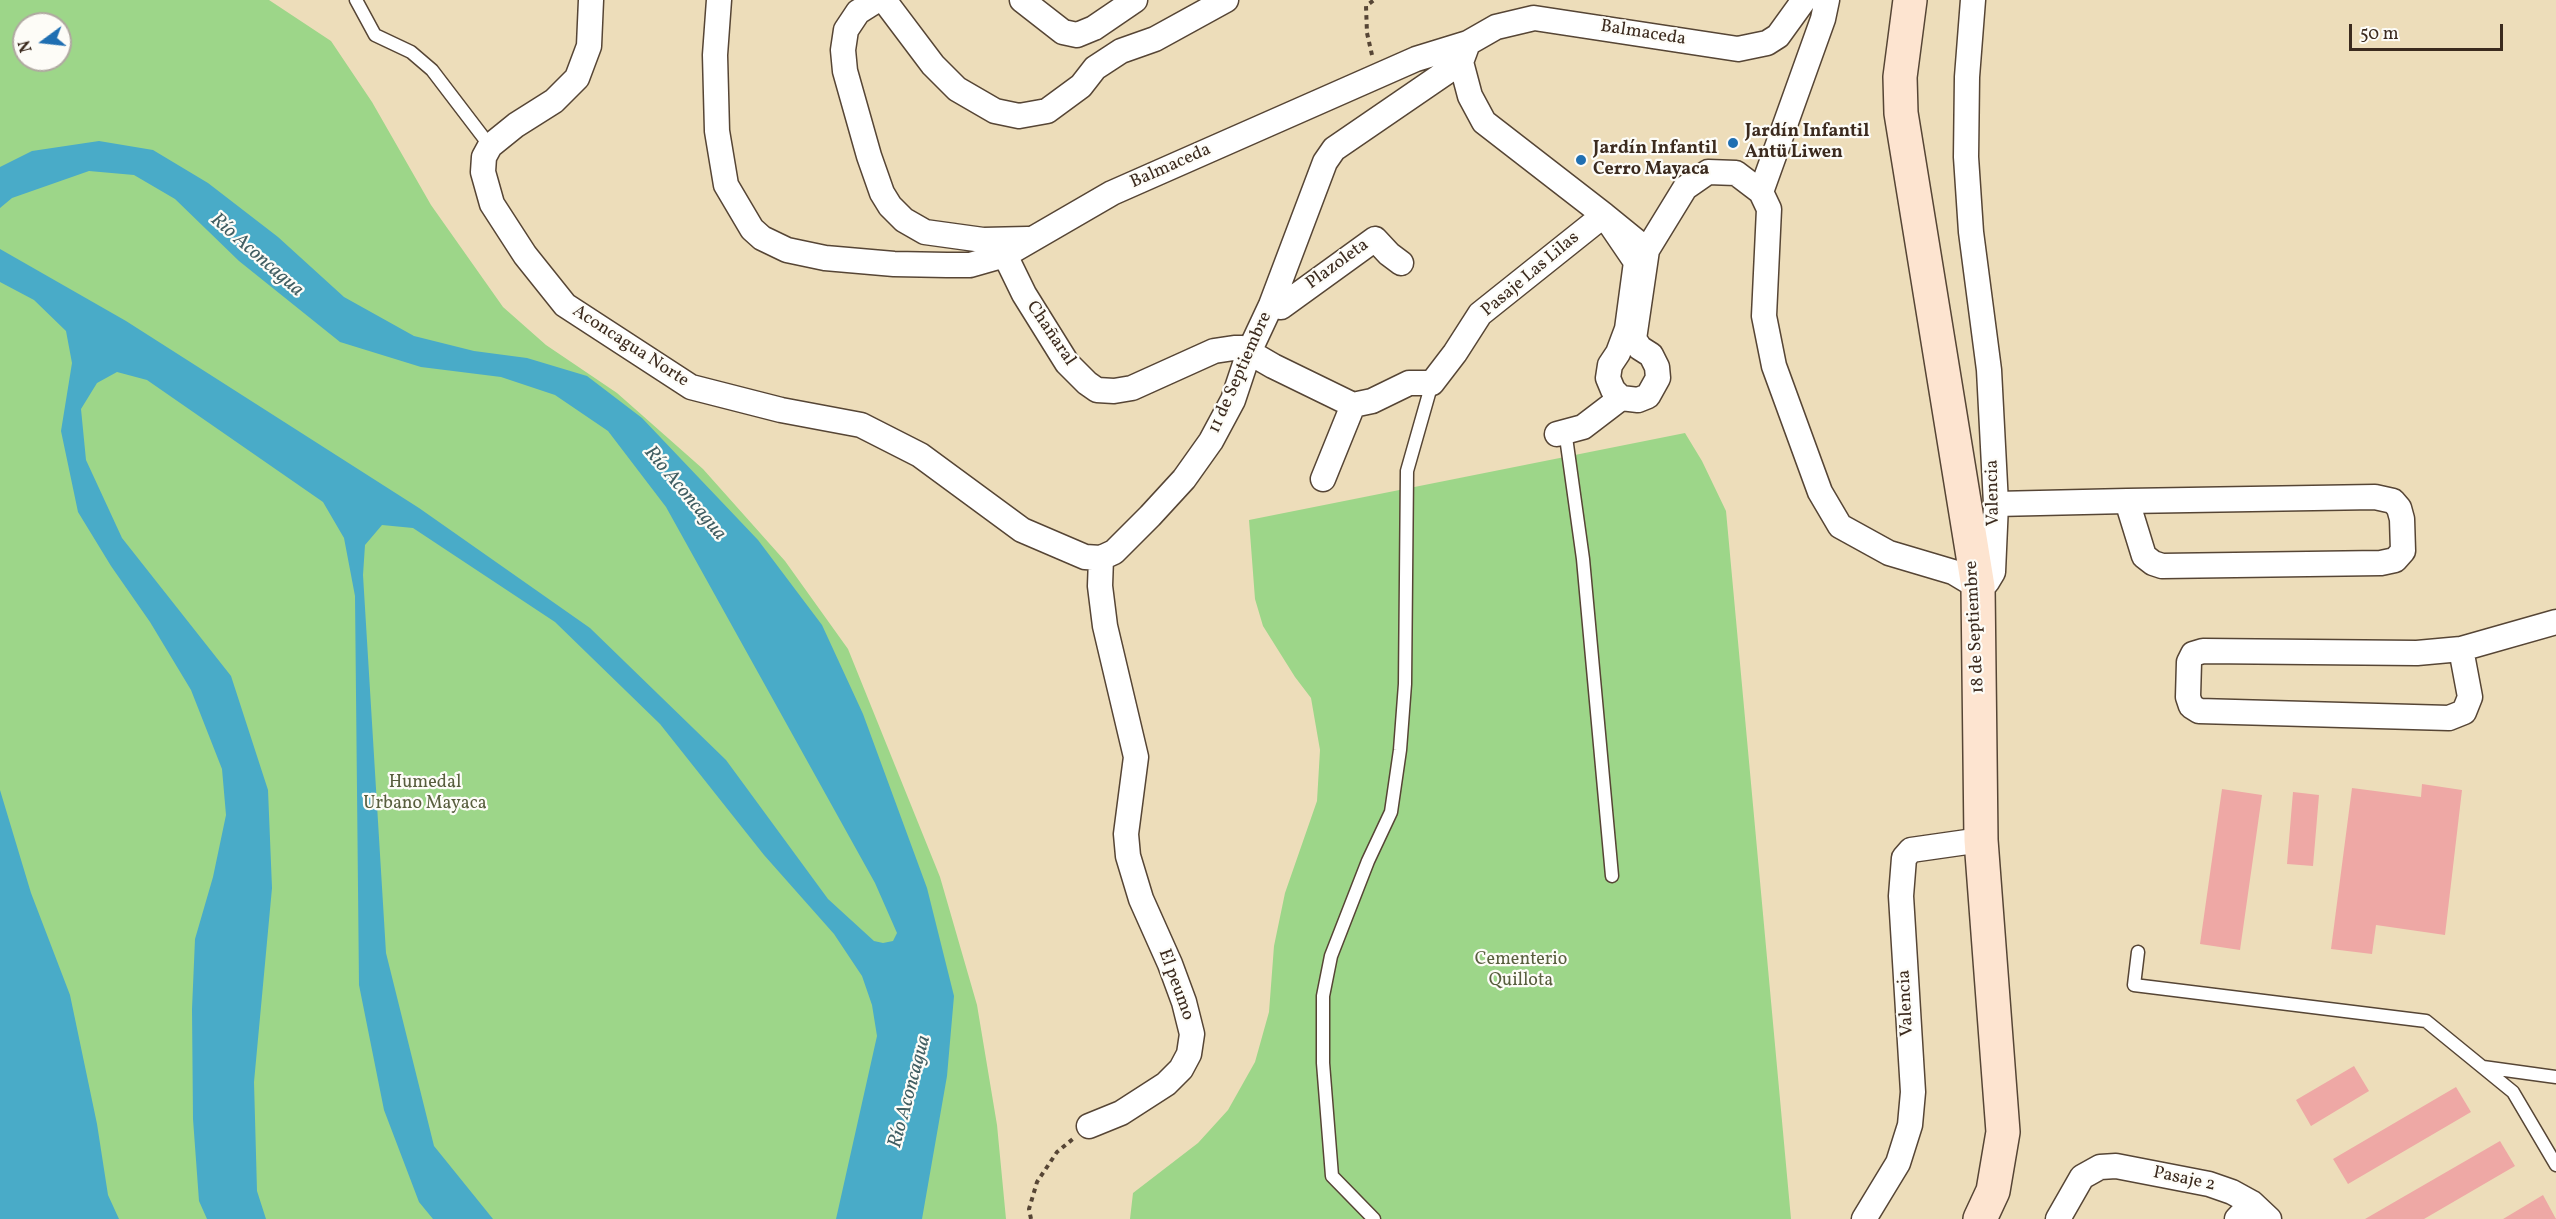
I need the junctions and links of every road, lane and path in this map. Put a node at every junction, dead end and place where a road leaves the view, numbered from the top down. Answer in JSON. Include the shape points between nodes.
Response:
{"nodes":[{"id":1,"x":357,"y":0,"type":"edge"},
{"id":2,"x":591,"y":0,"type":"edge"},
{"id":3,"x":719,"y":0,"type":"edge"},
{"id":4,"x":877,"y":0,"type":"edge"},
{"id":5,"x":884,"y":0,"type":"edge"},
{"id":6,"x":1022,"y":0,"type":"edge"},
{"id":7,"x":1135,"y":0,"type":"edge"},
{"id":8,"x":1226,"y":0,"type":"edge"},
{"id":9,"x":1374,"y":0,"type":"edge"},
{"id":10,"x":1804,"y":0,"type":"edge"},
{"id":11,"x":1827,"y":0,"type":"edge"},
{"id":12,"x":1910,"y":0,"type":"edge"},
{"id":13,"x":1973,"y":0,"type":"edge"},
{"id":14,"x":1465,"y":52,"type":"junction"},
{"id":15,"x":1376,"y":76,"type":"junction"},
{"id":16,"x":490,"y":146,"type":"junction"},
{"id":17,"x":1761,"y":192,"type":"junction"},
{"id":18,"x":1604,"y":215,"type":"junction"},
{"id":19,"x":1030,"y":239,"type":"junction"},
{"id":20,"x":1647,"y":250,"type":"junction"},
{"id":21,"x":1005,"y":255,"type":"junction"},
{"id":22,"x":1401,"y":263,"type":"dead end"},
{"id":23,"x":1271,"y":305,"type":"junction"},
{"id":24,"x":1249,"y":352,"type":"junction"},
{"id":25,"x":1432,"y":383,"type":"junction"},
{"id":26,"x":1621,"y":398,"type":"junction"},
{"id":27,"x":1353,"y":405,"type":"junction"},
{"id":28,"x":1561,"y":432,"type":"joint"},
{"id":29,"x":1323,"y":479,"type":"dead end"},
{"id":30,"x":2127,"y":501,"type":"junction"},
{"id":31,"x":1996,"y":504,"type":"junction"},
{"id":32,"x":1101,"y":558,"type":"junction"},
{"id":33,"x":1978,"y":587,"type":"junction"},
{"id":34,"x":2556,"y":622,"type":"edge"},
{"id":35,"x":2461,"y":649,"type":"junction"},
{"id":36,"x":1981,"y":840,"type":"junction"},
{"id":37,"x":1611,"y":876,"type":"dead end"},
{"id":38,"x":2138,"y":952,"type":"dead end"},
{"id":39,"x":2481,"y":1066,"type":"junction"},
{"id":40,"x":2556,"y":1077,"type":"edge"},
{"id":41,"x":1089,"y":1126,"type":"joint"},
{"id":42,"x":2555,"y":1161,"type":"edge"},
{"id":43,"x":2253,"y":1214,"type":"edge"},
{"id":44,"x":1031,"y":1219,"type":"edge"},
{"id":45,"x":1374,"y":1219,"type":"edge"},
{"id":46,"x":1864,"y":1219,"type":"edge"},
{"id":47,"x":1980,"y":1219,"type":"edge"},
{"id":48,"x":2058,"y":1219,"type":"edge"}],
"edges":[{"from":1,"to":16,"type":"lane","via":[[375,35],[411,52],[432,70]]},
{"from":2,"to":16,"type":"street","via":[[588,46],[577,78],[554,101]]},
{"from":3,"to":21,"type":"street","name":"Balmaceda","via":[[715,55],[717,131],[724,174],[743,216],[762,238],[788,250],[825,258],[894,264],[970,265]]},
{"from":4,"to":19,"type":"street","via":[[858,12],[846,30],[843,50],[845,71],[869,156],[890,206],[925,232],[983,240]]},
{"from":5,"to":8,"type":"street","via":[[933,65],[957,89],[995,111],[1019,116],[1047,111],[1081,86],[1095,68],[1121,51],[1155,39]]},
{"from":6,"to":7,"type":"street","via":[[1063,32],[1077,35]]},
{"from":9,"to":15,"type":"path","via":[[1366,6]]},
{"from":10,"to":14,"type":"street","name":"Balmaceda","via":[[1778,36],[1767,43],[1738,49],[1534,18],[1496,27]]},
{"from":11,"to":17,"type":"street"},
{"from":12,"to":33,"type":"street","name":"18 de Septiembre","via":[[1900,77],[1901,113]]},
{"from":13,"to":31,"type":"street","name":"Valencia","via":[[1966,157],[1971,232],[1989,370]]},
{"from":14,"to":15,"type":"street","name":"Balmaceda","via":[[1416,59]]},
{"from":14,"to":18,"type":"street","via":[[1470,96],[1484,122]]},
{"from":14,"to":23,"type":"street","name":"11 de Septiembre","via":[[1334,150],[1325,162]]},
{"from":15,"to":19,"type":"street","name":"Balmaceda","via":[[1112,193]]},
{"from":16,"to":32,"type":"street","name":"Aconcagua Norte","via":[[483,172],[492,204],[565,306],[691,387],[861,426],[920,455],[1022,530],[1084,557]]},
{"from":17,"to":20,"type":"street","via":[[1736,173],[1708,172],[1685,188]]},
{"from":17,"to":33,"type":"street","via":[[1769,208],[1764,316],[1774,366],[1820,492],[1839,526],[1889,553],[1953,572]]},
{"from":18,"to":20,"type":"street"},
{"from":18,"to":25,"type":"street","name":"Pasaje Las Lilas","via":[[1480,314]]},
{"from":18,"to":26,"type":"street","via":[[1636,262],[1627,329],[1608,378]]},
{"from":19,"to":21,"type":"street","name":"Balmaceda"},
{"from":20,"to":26,"type":"street","via":[[1634,339],[1651,355],[1659,378],[1648,396],[1638,400]]},
{"from":21,"to":24,"type":"street","name":"Chañaral","via":[[1067,363],[1097,390],[1132,388],[1223,349],[1242,348]]},
{"from":22,"to":23,"type":"street","name":"Plazoleta","via":[[1375,239],[1281,307]]},
{"from":23,"to":24,"type":"street","name":"11 de Septiembre"},
{"from":24,"to":27,"type":"street"},
{"from":24,"to":32,"type":"street","name":"11 de Septiembre","via":[[1233,400],[1184,479],[1114,552]]},
{"from":25,"to":27,"type":"street","via":[[1409,383],[1372,401]]},
{"from":25,"to":45,"type":"lane","via":[[1407,471],[1405,684],[1391,812],[1331,956],[1323,996],[1323,1063],[1332,1176]]},
{"from":26,"to":28,"type":"street","via":[[1583,427]]},
{"from":27,"to":29,"type":"street"},
{"from":28,"to":37,"type":"lane","via":[[1583,559]]},
{"from":30,"to":30,"type":"street","via":[[2144,556],[2162,566],[2381,563],[2395,560],[2403,551],[2402,519],[2393,501]]},
{"from":30,"to":31,"type":"street"},
{"from":31,"to":33,"type":"street","name":"Valencia","via":[[1993,572]]},
{"from":32,"to":41,"type":"street","name":"El peumo","via":[[1105,626],[1136,757],[1126,834],[1132,876],[1170,964],[1192,1034],[1181,1070],[1166,1084],[1121,1113]]},
{"from":33,"to":36,"type":"street","name":"18 de Septiembre"},
{"from":34,"to":35,"type":"street"},
{"from":35,"to":35,"type":"street","via":[[2417,653],[2203,651],[2193,654],[2189,662],[2188,697],[2190,705],[2199,711],[2449,718],[2464,712],[2469,697]]},
{"from":36,"to":46,"type":"street","name":"Valencia","via":[[1911,850],[1904,858],[1901,896],[1912,1092],[1910,1125],[1898,1163]]},
{"from":36,"to":47,"type":"street","name":"18 de Septiembre","via":[[2003,1132],[1993,1191]]},
{"from":38,"to":39,"type":"lane","via":[[2134,985],[2426,1021]]},
{"from":39,"to":40,"type":"lane"},
{"from":39,"to":42,"type":"lane","via":[[2513,1092]]},
{"from":41,"to":44,"type":"path","via":[[1057,1152],[1037,1182],[1029,1209]]},
{"from":43,"to":48,"type":"street","name":"Pasaje 2","via":[[2232,1192],[2116,1166],[2090,1171],[2074,1189]]}]}
